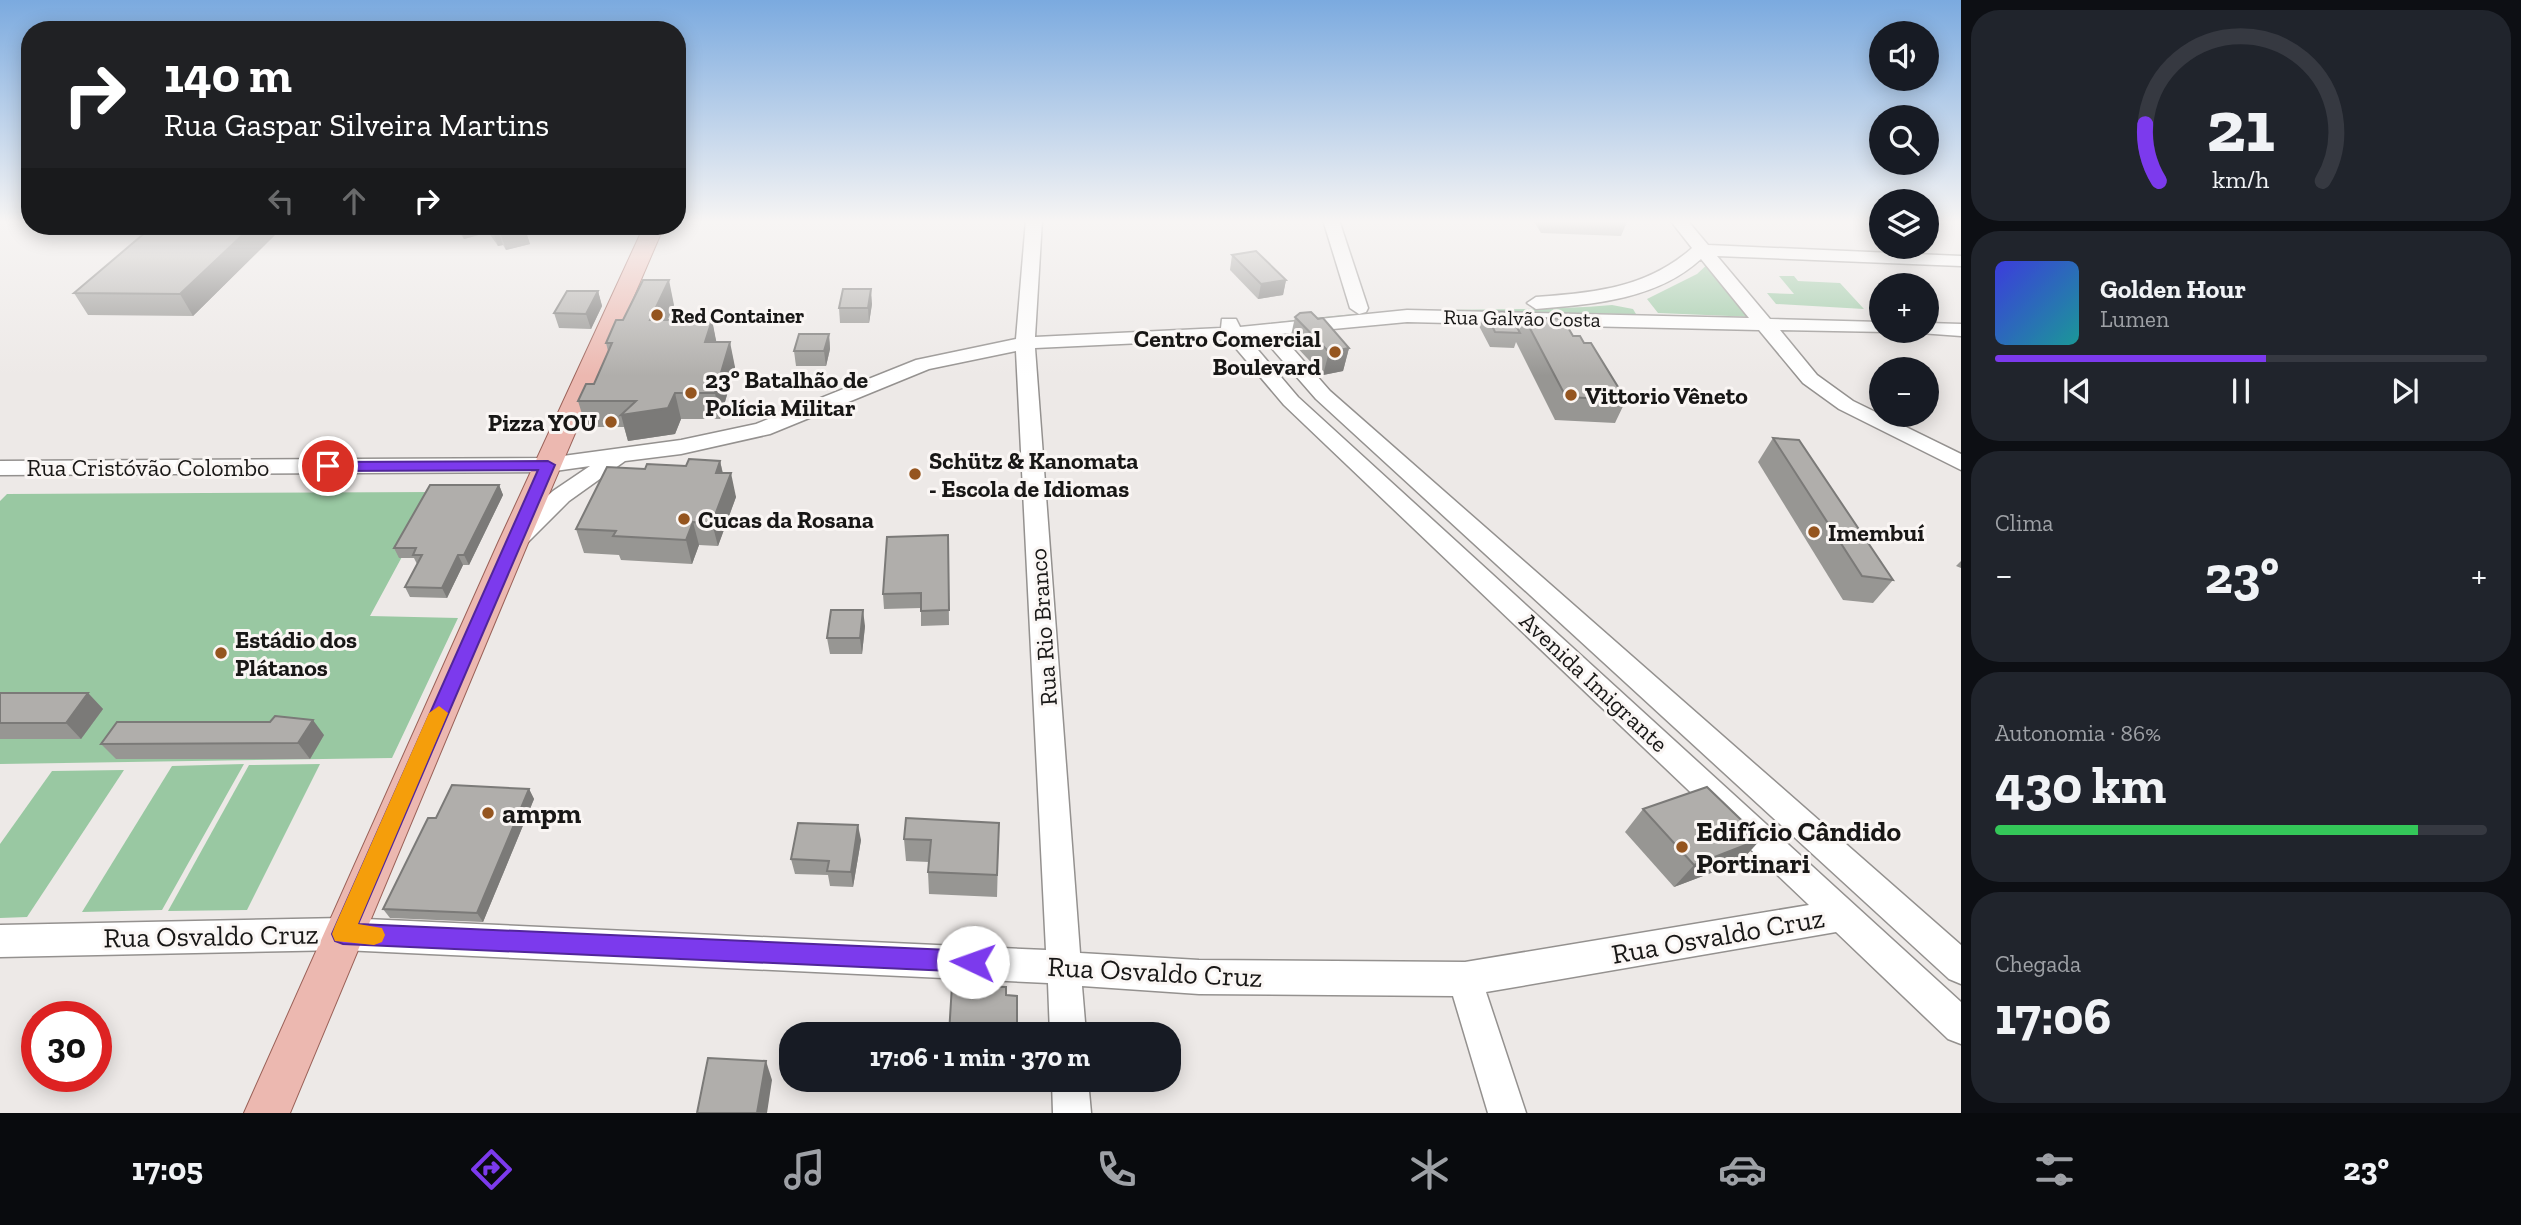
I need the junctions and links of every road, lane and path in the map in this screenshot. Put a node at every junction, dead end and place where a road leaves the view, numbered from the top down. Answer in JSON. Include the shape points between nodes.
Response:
{"nodes":[{"id":1,"x":634,"y":272,"type":"edge"},
{"id":2,"x":1030,"y":272,"type":"edge"},
{"id":3,"x":1348,"y":272,"type":"edge"},
{"id":4,"x":1674,"y":272,"type":"edge"},
{"id":5,"x":1720,"y":272,"type":"edge"},
{"id":6,"x":1633,"y":291,"type":"junction"},
{"id":7,"x":1489,"y":307,"type":"junction"},
{"id":8,"x":1359,"y":308,"type":"junction"},
{"id":9,"x":1645,"y":320,"type":"junction"},
{"id":10,"x":1765,"y":324,"type":"junction"},
{"id":11,"x":1232,"y":328,"type":"junction"},
{"id":12,"x":1869,"y":328,"type":"edge"},
{"id":13,"x":1265,"y":329,"type":"junction"},
{"id":14,"x":1939,"y":329,"type":"edge"},
{"id":15,"x":1961,"y":330,"type":"edge"},
{"id":16,"x":1025,"y":343,"type":"junction"},
{"id":17,"x":627,"y":454,"type":"junction"},
{"id":18,"x":1961,"y":463,"type":"edge"},
{"id":19,"x":548,"y":465,"type":"junction"},
{"id":20,"x":0,"y":468,"type":"edge"},
{"id":21,"x":513,"y":543,"type":"junction"},
{"id":22,"x":1844,"y":915,"type":"junction"},
{"id":23,"x":343,"y":934,"type":"junction"},
{"id":24,"x":0,"y":941,"type":"edge"},
{"id":25,"x":1961,"y":967,"type":"edge"},
{"id":26,"x":1065,"y":970,"type":"junction"},
{"id":27,"x":1465,"y":979,"type":"junction"},
{"id":28,"x":1067,"y":1022,"type":"edge"},
{"id":29,"x":1961,"y":1026,"type":"edge"},
{"id":30,"x":1071,"y":1092,"type":"edge"},
{"id":31,"x":267,"y":1113,"type":"edge"},
{"id":32,"x":1072,"y":1113,"type":"edge"},
{"id":33,"x":1507,"y":1113,"type":"edge"}],
"edges":[{"from":1,"to":19,"type":"main road"},
{"from":2,"to":16,"type":"street","name":"Rua Rio Branco"},
{"from":3,"to":8,"type":"street"},
{"from":4,"to":6,"type":"street","name":"Rua Galvão Costa"},
{"from":5,"to":10,"type":"street"},
{"from":6,"to":7,"type":"street","name":"Rua Galvão Costa"},
{"from":6,"to":9,"type":"street","via":[[1650,308]]},
{"from":7,"to":8,"type":"street","name":"Rua Galvão Costa"},
{"from":7,"to":9,"type":"street","via":[[1626,303],[1639,309]]},
{"from":8,"to":11,"type":"street","name":"Rua Galvão Costa"},
{"from":9,"to":10,"type":"street","name":"Rua Galvão Costa"},
{"from":9,"to":13,"type":"street","name":"Rua Galvão Costa","via":[[1407,316]]},
{"from":10,"to":12,"type":"street","name":"Rua Galvão Costa"},
{"from":10,"to":18,"type":"street","via":[[1822,389]]},
{"from":11,"to":13,"type":"street","name":"Rua Galvão Costa"},
{"from":11,"to":16,"type":"street","name":"Rua Galvão Costa","via":[[1163,337]]},
{"from":11,"to":22,"type":"street","name":"Avenida Imigrante","via":[[1292,401]]},
{"from":13,"to":25,"type":"street","name":"Avenida Imigrante","via":[[1323,395]]},
{"from":14,"to":15,"type":"street"},
{"from":16,"to":17,"type":"street","name":"Rua Galvão Costa","via":[[923,364],[762,429]]},
{"from":16,"to":26,"type":"street","name":"Rua Rio Branco"},
{"from":17,"to":19,"type":"street","name":"Rua Galvão Costa"},
{"from":17,"to":21,"type":"street","via":[[561,496]]},
{"from":19,"to":20,"type":"street","name":"Rua Cristóvão Colombo"},
{"from":19,"to":21,"type":"main road"},
{"from":21,"to":23,"type":"main road"},
{"from":22,"to":27,"type":"street","name":"Rua Osvaldo Cruz"},
{"from":22,"to":29,"type":"street","name":"Avenida Imigrante"},
{"from":23,"to":24,"type":"street","name":"Rua Osvaldo Cruz"},
{"from":23,"to":26,"type":"street","name":"Rua Osvaldo Cruz"},
{"from":23,"to":31,"type":"main road"},
{"from":26,"to":27,"type":"street","name":"Rua Osvaldo Cruz","via":[[1199,977]]},
{"from":26,"to":28,"type":"street","name":"Rua Rio Branco"},
{"from":27,"to":33,"type":"street"},
{"from":30,"to":32,"type":"street"}]}
